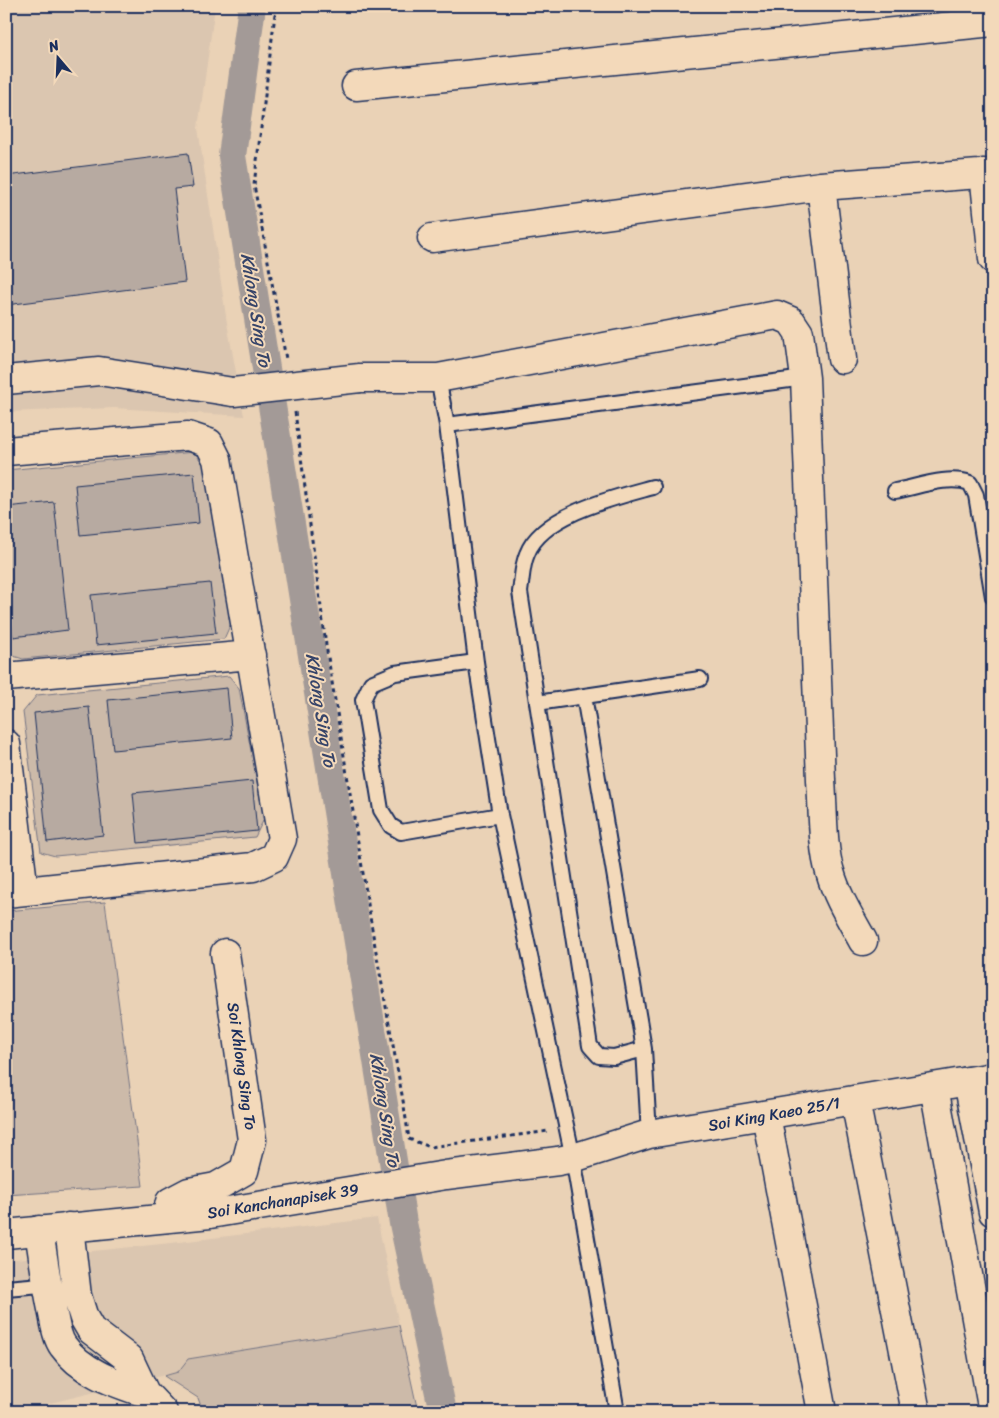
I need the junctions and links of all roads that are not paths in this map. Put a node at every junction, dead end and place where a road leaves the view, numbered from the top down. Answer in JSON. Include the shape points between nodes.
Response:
{"nodes":[{"id":1,"x":993,"y":22,"type":"edge"},
{"id":2,"x":356,"y":86,"type":"dead end"},
{"id":3,"x":988,"y":173,"type":"edge"},
{"id":4,"x":822,"y":186,"type":"junction"},
{"id":5,"x":432,"y":238,"type":"dead end"},
{"id":6,"x":993,"y":259,"type":"edge"},
{"id":7,"x":842,"y":359,"type":"dead end"},
{"id":8,"x":438,"y":378,"type":"junction"},
{"id":9,"x":805,"y":378,"type":"junction"},
{"id":10,"x":6,"y":380,"type":"edge"},
{"id":11,"x":447,"y":424,"type":"junction"},
{"id":12,"x":6,"y":451,"type":"edge"},
{"id":13,"x":653,"y":487,"type":"dead end"},
{"id":14,"x":895,"y":491,"type":"dead end"},
{"id":15,"x":993,"y":597,"type":"edge"},
{"id":16,"x":251,"y":655,"type":"junction"},
{"id":17,"x":476,"y":662,"type":"junction"},
{"id":18,"x":6,"y":677,"type":"edge"},
{"id":19,"x":700,"y":679,"type":"dead end"},
{"id":20,"x":584,"y":696,"type":"junction"},
{"id":21,"x":537,"y":703,"type":"junction"},
{"id":22,"x":6,"y":744,"type":"edge"},
{"id":23,"x":500,"y":815,"type":"junction"},
{"id":24,"x":15,"y":892,"type":"edge"},
{"id":25,"x":864,"y":941,"type":"dead end"},
{"id":26,"x":226,"y":954,"type":"dead end"},
{"id":27,"x":644,"y":1049,"type":"junction"},
{"id":28,"x":985,"y":1084,"type":"edge"},
{"id":29,"x":934,"y":1087,"type":"junction"},
{"id":30,"x":855,"y":1100,"type":"junction"},
{"id":31,"x":766,"y":1115,"type":"junction"},
{"id":32,"x":649,"y":1134,"type":"junction"},
{"id":33,"x":565,"y":1159,"type":"junction"},
{"id":34,"x":993,"y":1212,"type":"edge"},
{"id":35,"x":166,"y":1218,"type":"junction"},
{"id":36,"x":69,"y":1228,"type":"junction"},
{"id":37,"x":39,"y":1230,"type":"junction"},
{"id":38,"x":6,"y":1234,"type":"edge"},
{"id":39,"x":75,"y":1282,"type":"junction"},
{"id":40,"x":47,"y":1285,"type":"junction"},
{"id":41,"x":6,"y":1288,"type":"edge"},
{"id":42,"x":154,"y":1402,"type":"edge"},
{"id":43,"x":617,"y":1412,"type":"edge"},
{"id":44,"x":822,"y":1412,"type":"edge"},
{"id":45,"x":916,"y":1412,"type":"edge"},
{"id":46,"x":993,"y":1412,"type":"edge"}],
"edges":[{"from":1,"to":2,"type":"street"},
{"from":3,"to":4,"type":"street"},
{"from":3,"to":6,"type":"street"},
{"from":4,"to":5,"type":"street"},
{"from":4,"to":7,"type":"street"},
{"from":8,"to":9,"type":"street","via":[[777,315],[791,321],[799,333]]},
{"from":8,"to":10,"type":"street","bridge":true,"via":[[360,378],[233,392],[99,371]]},
{"from":8,"to":11,"type":"lane"},
{"from":9,"to":11,"type":"lane"},
{"from":9,"to":25,"type":"street","via":[[826,844],[829,871],[842,904]]},
{"from":11,"to":17,"type":"lane"},
{"from":12,"to":16,"type":"street","via":[[188,436],[209,443],[217,459]]},
{"from":13,"to":21,"type":"lane","via":[[598,502],[564,518],[542,533],[527,553],[520,592]]},
{"from":14,"to":15,"type":"lane","via":[[950,480],[970,483],[976,495]]},
{"from":16,"to":18,"type":"street"},
{"from":16,"to":24,"type":"street","via":[[282,839],[274,857],[253,867]]},
{"from":17,"to":23,"type":"lane"},
{"from":17,"to":23,"type":"lane","via":[[395,673],[372,683],[363,700],[381,810],[391,826],[401,832]]},
{"from":19,"to":20,"type":"lane"},
{"from":20,"to":21,"type":"lane"},
{"from":20,"to":27,"type":"lane"},
{"from":21,"to":27,"type":"lane","via":[[590,1046],[599,1056],[614,1057]]},
{"from":22,"to":24,"type":"street"},
{"from":23,"to":33,"type":"lane"},
{"from":26,"to":35,"type":"street","name":"Soi Khlong Sing To","via":[[252,1140],[244,1171],[216,1188],[189,1192],[170,1202]]},
{"from":27,"to":32,"type":"lane"},
{"from":28,"to":29,"type":"street","name":"Soi King Kaeo 25/1"},
{"from":28,"to":34,"type":"street"},
{"from":29,"to":30,"type":"street","name":"Soi King Kaeo 25/1"},
{"from":29,"to":46,"type":"street"},
{"from":30,"to":31,"type":"street","name":"Soi King Kaeo 25/1"},
{"from":30,"to":45,"type":"street"},
{"from":31,"to":32,"type":"street","name":"Soi King Kaeo 25/1"},
{"from":31,"to":44,"type":"street"},
{"from":32,"to":33,"type":"street","name":"Soi King Kaeo 25/1"},
{"from":33,"to":35,"type":"street","name":"Soi Kanchanapisek 39"},
{"from":33,"to":43,"type":"lane"},
{"from":35,"to":36,"type":"street","name":"Soi Kanchanapisek 39"},
{"from":36,"to":37,"type":"street","name":"Soi Kanchanapisek 39"},
{"from":36,"to":39,"type":"street"},
{"from":37,"to":38,"type":"street","name":"Soi Kanchanapisek 39"},
{"from":37,"to":40,"type":"street"},
{"from":39,"to":40,"type":"lane"},
{"from":39,"to":42,"type":"street","via":[[84,1318],[91,1330],[129,1359]]},
{"from":40,"to":41,"type":"lane"},
{"from":40,"to":42,"type":"street","via":[[62,1345],[103,1379]]}]}
